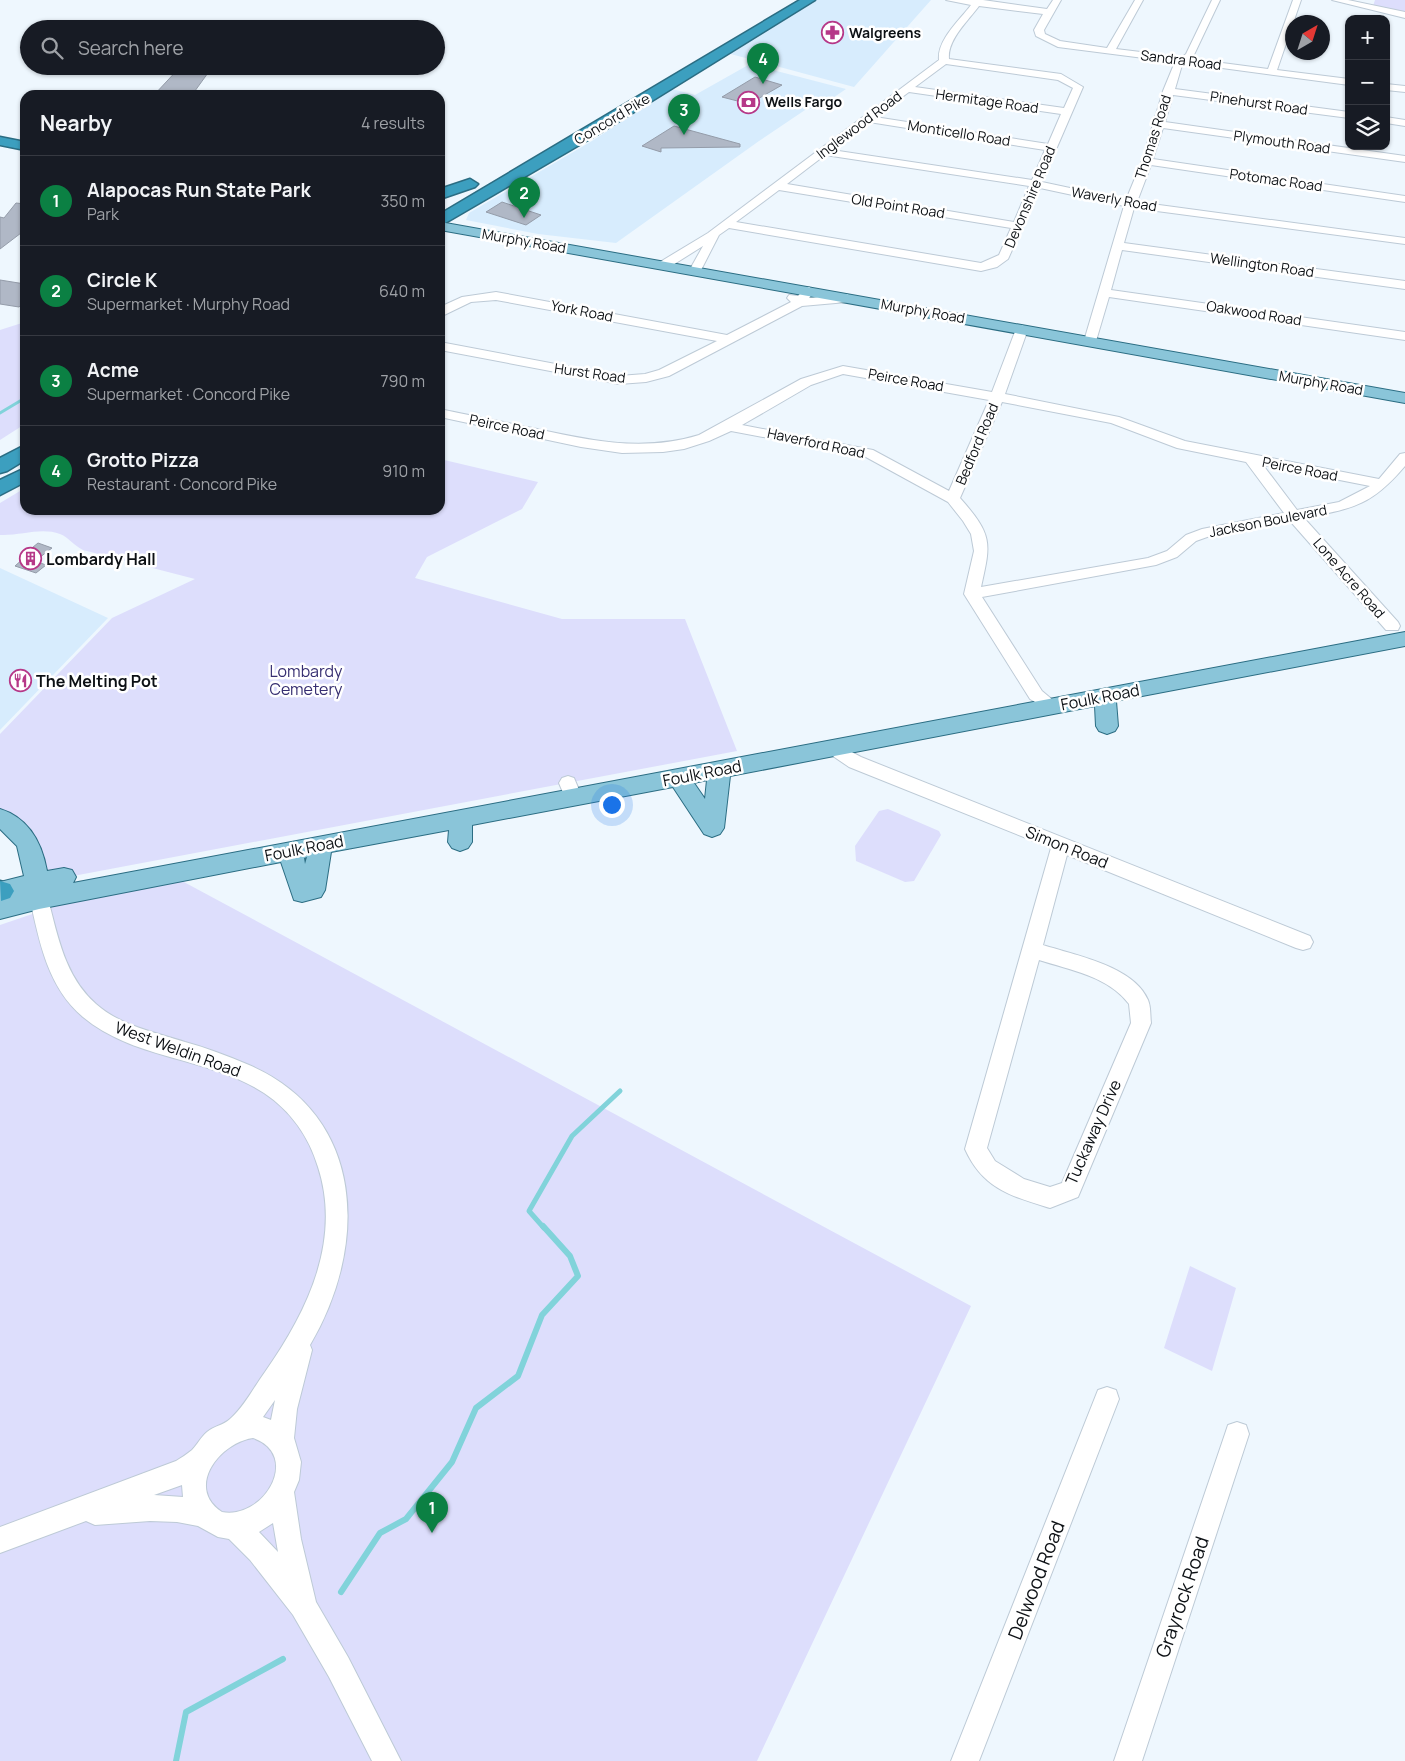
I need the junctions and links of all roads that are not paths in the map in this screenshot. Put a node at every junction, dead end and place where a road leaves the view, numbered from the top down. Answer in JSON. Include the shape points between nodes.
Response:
{"nodes":[{"id":1,"x":792,"y":0,"type":"edge"},
{"id":2,"x":808,"y":0,"type":"edge"},
{"id":3,"x":950,"y":0,"type":"edge"},
{"id":4,"x":1057,"y":0,"type":"edge"},
{"id":5,"x":1139,"y":0,"type":"edge"},
{"id":6,"x":1216,"y":0,"type":"edge"},
{"id":7,"x":1297,"y":0,"type":"edge"},
{"id":8,"x":1336,"y":0,"type":"edge"},
{"id":9,"x":978,"y":2,"type":"edge"},
{"id":10,"x":1372,"y":9,"type":"junction"},
{"id":11,"x":1049,"y":12,"type":"junction"},
{"id":12,"x":1371,"y":15,"type":"edge"},
{"id":13,"x":1405,"y":15,"type":"edge"},
{"id":14,"x":1110,"y":51,"type":"junction"},
{"id":15,"x":1185,"y":60,"type":"junction"},
{"id":16,"x":944,"y":61,"type":"junction"},
{"id":17,"x":1272,"y":72,"type":"junction"},
{"id":18,"x":1345,"y":81,"type":"edge"},
{"id":19,"x":1390,"y":87,"type":"edge"},
{"id":20,"x":906,"y":89,"type":"junction"},
{"id":21,"x":1405,"y":89,"type":"edge"},
{"id":22,"x":1168,"y":91,"type":"junction"},
{"id":23,"x":632,"y":94,"type":"junction"},
{"id":24,"x":596,"y":112,"type":"dead end"},
{"id":25,"x":1067,"y":112,"type":"junction"},
{"id":26,"x":1345,"y":114,"type":"edge"},
{"id":27,"x":866,"y":119,"type":"junction"},
{"id":28,"x":1390,"y":121,"type":"edge"},
{"id":29,"x":1405,"y":123,"type":"edge"},
{"id":30,"x":1158,"y":124,"type":"junction"},
{"id":31,"x":0,"y":141,"type":"edge"},
{"id":32,"x":20,"y":145,"type":"edge"},
{"id":33,"x":563,"y":148,"type":"junction"},
{"id":34,"x":1052,"y":148,"type":"junction"},
{"id":35,"x":0,"y":151,"type":"edge"},
{"id":36,"x":823,"y":152,"type":"junction"},
{"id":37,"x":20,"y":155,"type":"edge"},
{"id":38,"x":1405,"y":159,"type":"edge"},
{"id":39,"x":1147,"y":161,"type":"junction"},
{"id":40,"x":484,"y":176,"type":"dead end"},
{"id":41,"x":470,"y":184,"type":"junction"},
{"id":42,"x":1036,"y":184,"type":"junction"},
{"id":43,"x":777,"y":186,"type":"junction"},
{"id":44,"x":445,"y":192,"type":"edge"},
{"id":45,"x":445,"y":198,"type":"edge"},
{"id":46,"x":1405,"y":199,"type":"edge"},
{"id":47,"x":1130,"y":204,"type":"junction"},
{"id":48,"x":445,"y":218,"type":"edge"},
{"id":49,"x":727,"y":224,"type":"junction"},
{"id":50,"x":1019,"y":226,"type":"junction"},
{"id":51,"x":445,"y":227,"type":"edge"},
{"id":52,"x":716,"y":233,"type":"junction"},
{"id":53,"x":1405,"y":241,"type":"edge"},
{"id":54,"x":1118,"y":246,"type":"junction"},
{"id":55,"x":664,"y":265,"type":"junction"},
{"id":56,"x":695,"y":271,"type":"junction"},
{"id":57,"x":1405,"y":285,"type":"edge"},
{"id":58,"x":781,"y":286,"type":"junction"},
{"id":59,"x":809,"y":291,"type":"junction"},
{"id":60,"x":1103,"y":292,"type":"junction"},
{"id":61,"x":847,"y":298,"type":"junction"},
{"id":62,"x":799,"y":304,"type":"junction"},
{"id":63,"x":445,"y":309,"type":"edge"},
{"id":64,"x":1022,"y":329,"type":"junction"},
{"id":65,"x":1405,"y":336,"type":"edge"},
{"id":66,"x":728,"y":339,"type":"junction"},
{"id":67,"x":1090,"y":341,"type":"junction"},
{"id":68,"x":445,"y":347,"type":"edge"},
{"id":69,"x":997,"y":396,"type":"junction"},
{"id":70,"x":1405,"y":398,"type":"edge"},
{"id":71,"x":445,"y":414,"type":"edge"},
{"id":72,"x":728,"y":426,"type":"junction"},
{"id":73,"x":1405,"y":457,"type":"edge"},
{"id":74,"x":1251,"y":459,"type":"junction"},
{"id":75,"x":20,"y":477,"type":"edge"},
{"id":76,"x":1382,"y":484,"type":"junction"},
{"id":77,"x":0,"y":489,"type":"edge"},
{"id":78,"x":953,"y":499,"type":"junction"},
{"id":79,"x":1294,"y":516,"type":"junction"},
{"id":80,"x":972,"y":594,"type":"junction"},
{"id":81,"x":1401,"y":630,"type":"edge"},
{"id":82,"x":1108,"y":695,"type":"junction"},
{"id":83,"x":1044,"y":701,"type":"junction"},
{"id":84,"x":1107,"y":726,"type":"dead end"},
{"id":85,"x":833,"y":748,"type":"junction"},
{"id":86,"x":720,"y":769,"type":"junction"},
{"id":87,"x":678,"y":777,"type":"junction"},
{"id":88,"x":571,"y":790,"type":"junction"},
{"id":89,"x":0,"y":818,"type":"edge"},
{"id":90,"x":461,"y":819,"type":"junction"},
{"id":91,"x":460,"y":842,"type":"dead end"},
{"id":92,"x":1061,"y":845,"type":"junction"},
{"id":93,"x":320,"y":846,"type":"junction"},
{"id":94,"x":290,"y":851,"type":"junction"},
{"id":95,"x":38,"y":891,"type":"junction"},
{"id":96,"x":0,"y":895,"type":"edge"},
{"id":97,"x":1303,"y":942,"type":"dead end"},
{"id":98,"x":1032,"y":950,"type":"junction"},
{"id":99,"x":304,"y":1337,"type":"junction"},
{"id":100,"x":1107,"y":1398,"type":"dead end"},
{"id":101,"x":238,"y":1429,"type":"junction"},
{"id":102,"x":1237,"y":1434,"type":"dead end"},
{"id":103,"x":281,"y":1441,"type":"junction"},
{"id":104,"x":201,"y":1459,"type":"junction"},
{"id":105,"x":282,"y":1494,"type":"junction"},
{"id":106,"x":71,"y":1513,"type":"junction"},
{"id":107,"x":204,"y":1515,"type":"junction"},
{"id":108,"x":234,"y":1526,"type":"junction"},
{"id":109,"x":0,"y":1540,"type":"edge"},
{"id":110,"x":304,"y":1604,"type":"junction"},
{"id":111,"x":387,"y":1761,"type":"edge"},
{"id":112,"x":965,"y":1761,"type":"edge"},
{"id":113,"x":1128,"y":1761,"type":"edge"}],
"edges":[{"from":1,"to":23,"type":"highway","name":"Concord Pike"},
{"from":2,"to":33,"type":"highway","name":"Concord Pike"},
{"from":3,"to":9,"type":"street"},
{"from":4,"to":11,"type":"street"},
{"from":5,"to":14,"type":"street"},
{"from":6,"to":15,"type":"street","name":"Thomas Road","via":[[1190,56]]},
{"from":7,"to":17,"type":"street"},
{"from":8,"to":10,"type":"street"},
{"from":9,"to":11,"type":"street"},
{"from":9,"to":16,"type":"street","via":[[948,41],[943,50]]},
{"from":10,"to":12,"type":"street"},
{"from":10,"to":13,"type":"street"},
{"from":11,"to":14,"type":"street","name":"Sandra Road","via":[[1040,24],[1041,36],[1058,44]]},
{"from":14,"to":15,"type":"street","name":"Sandra Road"},
{"from":15,"to":17,"type":"street","name":"Sandra Road"},
{"from":15,"to":22,"type":"street","name":"Thomas Road","via":[[1178,64]]},
{"from":16,"to":20,"type":"street","name":"Inglewood Road"},
{"from":16,"to":25,"type":"street","name":"Devonshire Road","via":[[1061,77],[1078,87]]},
{"from":17,"to":18,"type":"street","name":"Sandra Road"},
{"from":19,"to":21,"type":"street"},
{"from":20,"to":25,"type":"street","name":"Hermitage Road"},
{"from":20,"to":27,"type":"street","name":"Inglewood Road"},
{"from":22,"to":26,"type":"street","name":"Pinehurst Road"},
{"from":22,"to":30,"type":"street","name":"Thomas Road"},
{"from":23,"to":24,"type":"highway","name":"Concord Pike"},
{"from":23,"to":33,"type":"highway","via":[[562,140]]},
{"from":25,"to":34,"type":"street","name":"Devonshire Road"},
{"from":27,"to":34,"type":"street","name":"Monticello Road"},
{"from":27,"to":36,"type":"street","name":"Inglewood Road"},
{"from":28,"to":29,"type":"street"},
{"from":30,"to":38,"type":"street","name":"Plymouth Road"},
{"from":30,"to":39,"type":"street","name":"Thomas Road"},
{"from":31,"to":32,"type":"highway"},
{"from":33,"to":48,"type":"highway","name":"Concord Pike"},
{"from":34,"to":42,"type":"street","name":"Devonshire Road"},
{"from":35,"to":37,"type":"highway"},
{"from":36,"to":42,"type":"street","name":"Waverly Road"},
{"from":36,"to":43,"type":"street","name":"Inglewood Road"},
{"from":39,"to":46,"type":"street","name":"Potomac Road"},
{"from":39,"to":47,"type":"street","name":"Thomas Road"},
{"from":40,"to":41,"type":"highway"},
{"from":41,"to":44,"type":"highway"},
{"from":41,"to":45,"type":"highway"},
{"from":42,"to":47,"type":"street","name":"Waverly Road"},
{"from":42,"to":50,"type":"street","name":"Devonshire Road"},
{"from":43,"to":49,"type":"street","name":"Inglewood Road"},
{"from":43,"to":50,"type":"street","name":"Old Point Road"},
{"from":47,"to":53,"type":"street","name":"Waverly Road"},
{"from":47,"to":54,"type":"street","name":"Thomas Road"},
{"from":49,"to":50,"type":"street","name":"Devonshire Road","via":[[981,267],[1004,257]]},
{"from":49,"to":52,"type":"street","name":"Inglewood Road"},
{"from":51,"to":55,"type":"main road","name":"Murphy Road"},
{"from":52,"to":55,"type":"street","name":"Inglewood Road"},
{"from":52,"to":56,"type":"street","name":"Inglewood Road"},
{"from":54,"to":57,"type":"street","name":"Wellington Road"},
{"from":54,"to":60,"type":"street","name":"Thomas Road"},
{"from":55,"to":56,"type":"main road","name":"Murphy Road"},
{"from":56,"to":58,"type":"main road","name":"Murphy Road"},
{"from":58,"to":59,"type":"main road","name":"Murphy Road"},
{"from":58,"to":62,"type":"street"},
{"from":59,"to":61,"type":"main road","name":"Murphy Road"},
{"from":59,"to":62,"type":"street","name":"Hurst Road"},
{"from":60,"to":65,"type":"street","name":"Oakwood Road"},
{"from":60,"to":67,"type":"street","name":"Thomas Road"},
{"from":61,"to":62,"type":"street"},
{"from":61,"to":64,"type":"main road","name":"Murphy Road"},
{"from":62,"to":66,"type":"street","name":"Hurst Road"},
{"from":63,"to":66,"type":"street","name":"York Road","via":[[468,298],[496,296]]},
{"from":64,"to":67,"type":"main road","name":"Murphy Road"},
{"from":64,"to":69,"type":"street","name":"Bedford Road"},
{"from":66,"to":68,"type":"street","name":"Hurst Road","via":[[664,373],[619,380]]},
{"from":67,"to":70,"type":"main road","name":"Murphy Road"},
{"from":69,"to":72,"type":"street","name":"Peirce Road","via":[[843,370],[798,386]]},
{"from":69,"to":74,"type":"street","name":"Peirce Road","via":[[1114,420],[1176,444]]},
{"from":69,"to":78,"type":"street","name":"Bedford Road"},
{"from":71,"to":72,"type":"street","name":"Peirce Road","via":[[622,449],[676,446],[704,438]]},
{"from":72,"to":78,"type":"street","name":"Haverford Road","via":[[868,453]]},
{"from":73,"to":76,"type":"street","name":"Jackson Boulevard"},
{"from":74,"to":76,"type":"street","name":"Peirce Road"},
{"from":74,"to":79,"type":"street","name":"Lone Acre Road"},
{"from":75,"to":77,"type":"highway"},
{"from":76,"to":79,"type":"street","name":"Jackson Boulevard","via":[[1343,506]]},
{"from":78,"to":80,"type":"street","name":"Bedford Road","via":[[980,536],[982,557]]},
{"from":79,"to":80,"type":"street","name":"Jackson Boulevard","via":[[1207,532],[1191,538],[1172,554],[1151,562]]},
{"from":79,"to":81,"type":"street","name":"Lone Acre Road"},
{"from":80,"to":83,"type":"street"},
{"from":81,"to":82,"type":"main road","name":"Foulk Road"},
{"from":81,"to":83,"type":"main road","name":"Foulk Road"},
{"from":82,"to":83,"type":"main road","name":"Foulk Road"},
{"from":82,"to":84,"type":"main road","via":[[1105,702]]},
{"from":83,"to":85,"type":"main road","name":"Foulk Road"},
{"from":83,"to":88,"type":"main road","name":"Foulk Road"},
{"from":85,"to":86,"type":"main road","name":"Foulk Road"},
{"from":85,"to":92,"type":"street","name":"Simon Road","via":[[856,762]]},
{"from":86,"to":87,"type":"main road","name":"Foulk Road"},
{"from":86,"to":87,"type":"main road","via":[[712,828]]},
{"from":87,"to":88,"type":"main road","name":"Foulk Road"},
{"from":88,"to":90,"type":"main road","name":"Foulk Road"},
{"from":88,"to":95,"type":"main road","name":"Foulk Road"},
{"from":89,"to":95,"type":"main road","name":"West Weldin Road","via":[[24,836],[29,845]]},
{"from":90,"to":91,"type":"main road"},
{"from":90,"to":93,"type":"main road","name":"Foulk Road"},
{"from":92,"to":97,"type":"street","name":"Simon Road"},
{"from":92,"to":98,"type":"street","name":"Tuckaway Drive"},
{"from":93,"to":94,"type":"main road","name":"Foulk Road"},
{"from":93,"to":94,"type":"main road","via":[[308,892]]},
{"from":94,"to":95,"type":"main road","name":"Foulk Road"},
{"from":95,"to":96,"type":"main road","name":"Foulk Road"},
{"from":95,"to":99,"type":"street","name":"West Weldin Road","via":[[57,968],[70,990],[88,1010],[124,1032],[220,1062],[261,1081],[295,1106],[316,1134],[327,1156],[336,1188],[337,1232],[324,1291]]},
{"from":98,"to":98,"type":"street","name":"Tuckaway Drive","via":[[976,1149],[987,1168],[1018,1188],[1050,1198],[1070,1190],[1141,1023],[1139,1001],[1125,986],[1103,974]]},
{"from":99,"to":101,"type":"street","name":"West Weldin Road"},
{"from":99,"to":103,"type":"street","name":"West Weldin Road","via":[[285,1409]]},
{"from":100,"to":112,"type":"street","name":"Delwood Road"},
{"from":101,"to":103,"type":"street","via":[[259,1427],[270,1431]]},
{"from":101,"to":104,"type":"street","via":[[218,1439]]},
{"from":102,"to":113,"type":"street","name":"Grayrock Road"},
{"from":103,"to":105,"type":"street","via":[[289,1464]]},
{"from":104,"to":106,"type":"street","via":[[184,1470]]},
{"from":104,"to":107,"type":"street","via":[[194,1489],[196,1502]]},
{"from":105,"to":108,"type":"street","via":[[260,1518]]},
{"from":105,"to":110,"type":"street","via":[[288,1539]]},
{"from":106,"to":107,"type":"street","via":[[160,1507]]},
{"from":106,"to":109,"type":"street"},
{"from":107,"to":108,"type":"street","via":[[216,1523]]},
{"from":108,"to":110,"type":"street"},
{"from":110,"to":111,"type":"street"}]}
